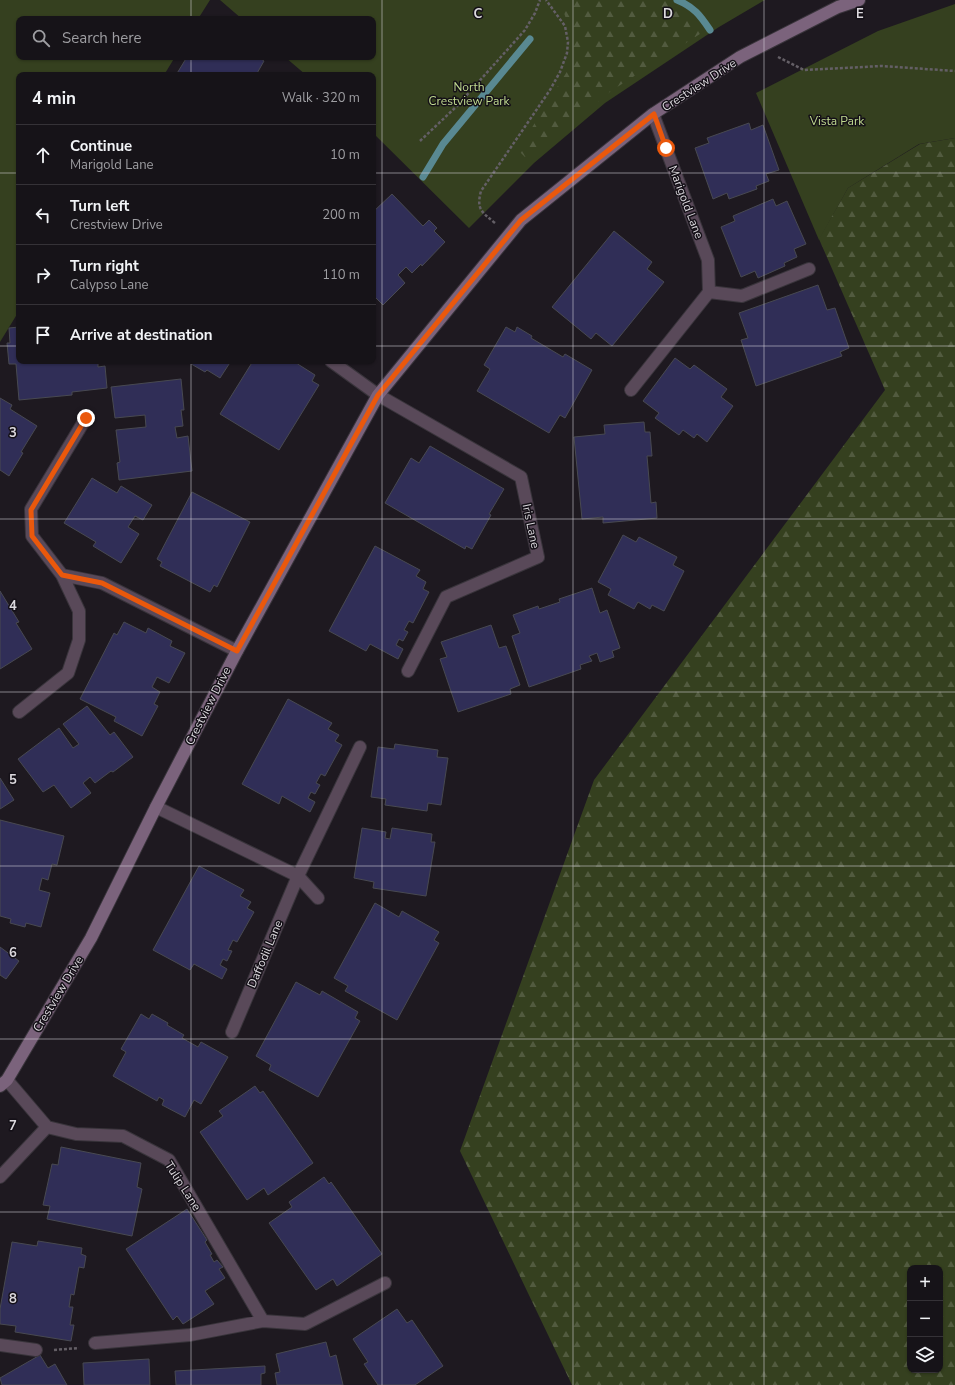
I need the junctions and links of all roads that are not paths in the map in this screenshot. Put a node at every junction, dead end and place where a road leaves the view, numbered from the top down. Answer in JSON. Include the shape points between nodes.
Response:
{"nodes":[{"id":1,"x":859,"y":0,"type":"edge"},
{"id":2,"x":654,"y":114,"type":"junction"},
{"id":3,"x":809,"y":270,"type":"dead end"},
{"id":4,"x":709,"y":292,"type":"junction"},
{"id":5,"x":334,"y":364,"type":"edge"},
{"id":6,"x":630,"y":390,"type":"dead end"},
{"id":7,"x":378,"y":395,"type":"junction"},
{"id":8,"x":86,"y":418,"type":"dead end"},
{"id":9,"x":62,"y":575,"type":"junction"},
{"id":10,"x":237,"y":651,"type":"junction"},
{"id":11,"x":408,"y":671,"type":"dead end"},
{"id":12,"x":19,"y":712,"type":"dead end"},
{"id":13,"x":360,"y":747,"type":"dead end"},
{"id":14,"x":156,"y":807,"type":"junction"},
{"id":15,"x":298,"y":876,"type":"junction"},
{"id":16,"x":318,"y":898,"type":"dead end"},
{"id":17,"x":232,"y":1032,"type":"dead end"},
{"id":18,"x":4,"y":1083,"type":"edge"},
{"id":19,"x":47,"y":1127,"type":"junction"},
{"id":20,"x":0,"y":1177,"type":"edge"},
{"id":21,"x":385,"y":1283,"type":"dead end"},
{"id":22,"x":263,"y":1321,"type":"junction"},
{"id":23,"x":95,"y":1343,"type":"road end"},
{"id":24,"x":0,"y":1345,"type":"edge"},
{"id":25,"x":36,"y":1350,"type":"road end"}],
"edges":[{"from":1,"to":2,"type":"street","name":"Crestview Drive","via":[[838,7],[740,57]]},
{"from":2,"to":4,"type":"street","name":"Marigold Lane","via":[[708,260]]},
{"from":2,"to":7,"type":"street","name":"Crestview Drive","via":[[521,220]]},
{"from":3,"to":4,"type":"street","via":[[742,296]]},
{"from":4,"to":6,"type":"street"},
{"from":5,"to":7,"type":"street"},
{"from":7,"to":10,"type":"street","name":"Crestview Drive"},
{"from":7,"to":11,"type":"street","name":"Iris Lane","via":[[521,477],[538,557],[446,597]]},
{"from":8,"to":9,"type":"street","via":[[31,510],[32,536]]},
{"from":9,"to":10,"type":"street","via":[[102,583]]},
{"from":9,"to":12,"type":"street","via":[[79,611],[79,640],[68,672]]},
{"from":10,"to":14,"type":"street","name":"Crestview Drive"},
{"from":13,"to":15,"type":"street","name":"Daffodil Lane"},
{"from":14,"to":15,"type":"street"},
{"from":14,"to":18,"type":"street","name":"Crestview Drive","via":[[91,938]]},
{"from":15,"to":16,"type":"street"},
{"from":15,"to":17,"type":"street","name":"Daffodil Lane"},
{"from":18,"to":19,"type":"street"},
{"from":19,"to":20,"type":"street"},
{"from":19,"to":22,"type":"street","name":"Tulip Lane","via":[[76,1134],[123,1136],[169,1160]]},
{"from":21,"to":22,"type":"street","via":[[305,1324]]},
{"from":22,"to":23,"type":"street","via":[[190,1335]]},
{"from":24,"to":25,"type":"street"}]}
